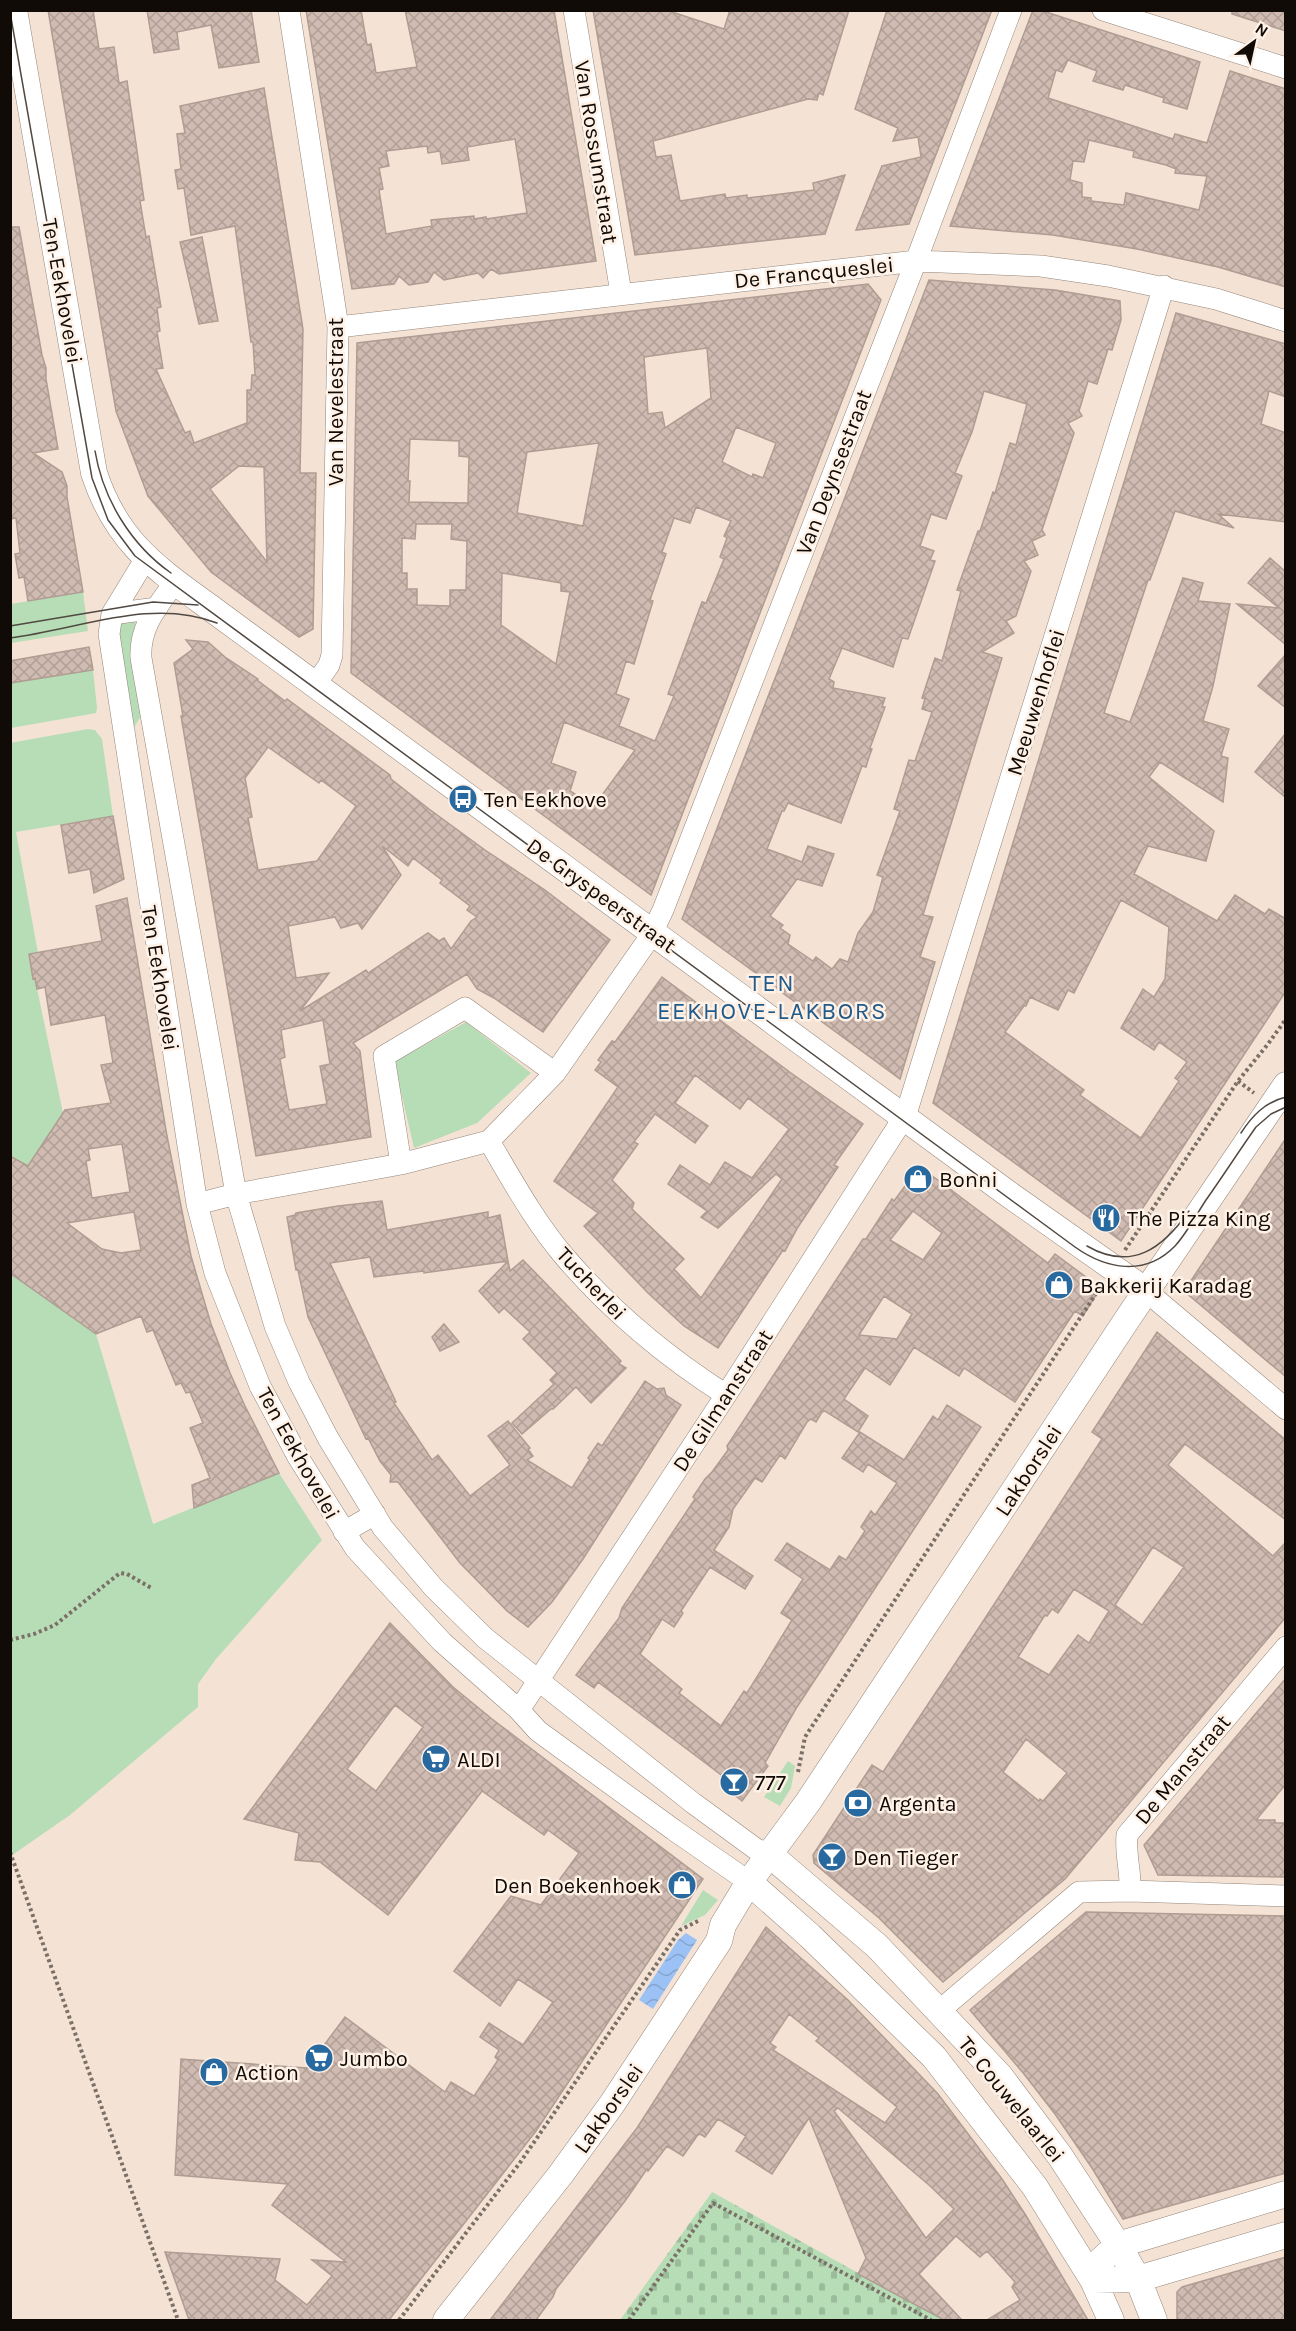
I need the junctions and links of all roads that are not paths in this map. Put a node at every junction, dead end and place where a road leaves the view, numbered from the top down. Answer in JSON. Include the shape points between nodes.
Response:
{"nodes":[{"id":1,"x":14,"y":10,"type":"edge"},
{"id":2,"x":289,"y":10,"type":"edge"},
{"id":3,"x":574,"y":10,"type":"edge"},
{"id":4,"x":1011,"y":10,"type":"edge"},
{"id":5,"x":1103,"y":10,"type":"edge"},
{"id":6,"x":1140,"y":16,"type":"edge"},
{"id":7,"x":1286,"y":68,"type":"edge"},
{"id":8,"x":916,"y":261,"type":"junction"},
{"id":9,"x":1164,"y":286,"type":"junction"},
{"id":10,"x":621,"y":293,"type":"junction"},
{"id":11,"x":1286,"y":321,"type":"edge"},
{"id":12,"x":338,"y":327,"type":"junction"},
{"id":13,"x":145,"y":557,"type":"junction"},
{"id":14,"x":175,"y":582,"type":"junction"},
{"id":15,"x":157,"y":608,"type":"junction"},
{"id":16,"x":112,"y":614,"type":"junction"},
{"id":17,"x":315,"y":685,"type":"junction"},
{"id":18,"x":157,"y":746,"type":"junction"},
{"id":19,"x":127,"y":751,"type":"junction"},
{"id":20,"x":652,"y":933,"type":"junction"},
{"id":21,"x":555,"y":1073,"type":"junction"},
{"id":22,"x":1285,"y":1085,"type":"edge"},
{"id":23,"x":904,"y":1118,"type":"junction"},
{"id":24,"x":489,"y":1141,"type":"junction"},
{"id":25,"x":401,"y":1164,"type":"junction"},
{"id":26,"x":236,"y":1194,"type":"junction"},
{"id":27,"x":197,"y":1204,"type":"junction"},
{"id":28,"x":1146,"y":1291,"type":"junction"},
{"id":29,"x":726,"y":1395,"type":"junction"},
{"id":30,"x":1286,"y":1409,"type":"edge"},
{"id":31,"x":379,"y":1521,"type":"junction"},
{"id":32,"x":349,"y":1540,"type":"junction"},
{"id":33,"x":1286,"y":1647,"type":"edge"},
{"id":34,"x":538,"y":1680,"type":"junction"},
{"id":35,"x":519,"y":1710,"type":"junction"},
{"id":36,"x":693,"y":1803,"type":"junction"},
{"id":37,"x":674,"y":1830,"type":"junction"},
{"id":38,"x":775,"y":1859,"type":"junction"},
{"id":39,"x":756,"y":1887,"type":"junction"},
{"id":40,"x":1130,"y":1891,"type":"junction"},
{"id":41,"x":1286,"y":1896,"type":"edge"},
{"id":42,"x":831,"y":1906,"type":"junction"},
{"id":43,"x":810,"y":1936,"type":"junction"},
{"id":44,"x":939,"y":2011,"type":"junction"},
{"id":45,"x":1286,"y":2194,"type":"edge"},
{"id":46,"x":1286,"y":2235,"type":"edge"},
{"id":47,"x":1118,"y":2245,"type":"junction"},
{"id":48,"x":1090,"y":2276,"type":"junction"},
{"id":49,"x":1138,"y":2279,"type":"junction"},
{"id":50,"x":446,"y":2320,"type":"edge"},
{"id":51,"x":1111,"y":2320,"type":"edge"},
{"id":52,"x":1154,"y":2320,"type":"edge"}],
"edges":[{"from":1,"to":13,"type":"street","name":"Ten Eekhovelei","via":[[94,473],[113,518]]},
{"from":2,"to":12,"type":"street","name":"Van Nevelestraat"},
{"from":3,"to":10,"type":"street","name":"Van Rossumstraat"},
{"from":4,"to":8,"type":"street","name":"Van Deynsestraat"},
{"from":5,"to":6,"type":"street"},
{"from":6,"to":7,"type":"street"},
{"from":8,"to":9,"type":"street","name":"De Francqueslei","via":[[1041,266]]},
{"from":8,"to":10,"type":"street","name":"De Francqueslei"},
{"from":8,"to":20,"type":"street","name":"Van Deynsestraat"},
{"from":9,"to":11,"type":"street","name":"De Francqueslei"},
{"from":9,"to":23,"type":"street","name":"Meeuwenhoflei"},
{"from":10,"to":12,"type":"street","name":"De Francqueslei"},
{"from":12,"to":17,"type":"street","name":"Van Nevelestraat","via":[[332,655]]},
{"from":13,"to":14,"type":"street","name":"Ten Eekhovelei"},
{"from":13,"to":16,"type":"street","name":"Ten Eekhovelei"},
{"from":14,"to":15,"type":"street","name":"Ten Eekhovelei"},
{"from":14,"to":17,"type":"street","name":"De Gryspeerstraat"},
{"from":15,"to":16,"type":"street"},
{"from":15,"to":18,"type":"street","name":"Ten Eekhovelei","via":[[140,642]]},
{"from":16,"to":19,"type":"street","name":"Ten Eekhovelei","via":[[109,634]]},
{"from":17,"to":20,"type":"street","name":"De Gryspeerstraat"},
{"from":18,"to":19,"type":"street"},
{"from":18,"to":26,"type":"street","name":"Ten Eekhovelei"},
{"from":19,"to":27,"type":"street","name":"Ten Eekhovelei"},
{"from":20,"to":21,"type":"street","name":"Van Deynsestraat"},
{"from":20,"to":23,"type":"street","name":"De Gryspeerstraat"},
{"from":21,"to":24,"type":"street","name":"Van Deynsestraat"},
{"from":21,"to":25,"type":"street","via":[[465,1008],[384,1056]]},
{"from":22,"to":28,"type":"street","name":"Lakborslei"},
{"from":23,"to":28,"type":"street","name":"De Gryspeerstraat"},
{"from":23,"to":29,"type":"street","name":"De Gilmanstraat"},
{"from":24,"to":25,"type":"street"},
{"from":24,"to":29,"type":"street","name":"Tucherlei","via":[[514,1185],[570,1263],[622,1318],[683,1367]]},
{"from":25,"to":26,"type":"street"},
{"from":26,"to":27,"type":"street"},
{"from":26,"to":31,"type":"street","name":"Ten Eekhovelei","via":[[275,1326],[295,1373],[328,1438]]},
{"from":27,"to":32,"type":"street","name":"Ten Eekhovelei","via":[[215,1273],[260,1386]]},
{"from":28,"to":30,"type":"street"},
{"from":28,"to":38,"type":"street","name":"Lakborslei","via":[[808,1802]]},
{"from":29,"to":34,"type":"street","name":"De Gilmanstraat"},
{"from":31,"to":32,"type":"street"},
{"from":31,"to":34,"type":"street","name":"Ten Eekhovelei","via":[[433,1587],[485,1638]]},
{"from":32,"to":35,"type":"street","name":"Ten Eekhovelei","via":[[442,1642]]},
{"from":33,"to":40,"type":"street","name":"De Manstraat","via":[[1127,1835]]},
{"from":34,"to":35,"type":"street"},
{"from":34,"to":36,"type":"street","name":"Ten Eekhovelei"},
{"from":35,"to":37,"type":"street","name":"Ten Eekhovelei","via":[[538,1731]]},
{"from":36,"to":37,"type":"street","via":[[693,1822]]},
{"from":36,"to":38,"type":"street","name":"Ten Eekhovelei"},
{"from":37,"to":39,"type":"street","name":"Ten Eekhovelei"},
{"from":38,"to":39,"type":"street","name":"Lakborslei"},
{"from":38,"to":42,"type":"street","name":"Te Couwelaarlei"},
{"from":39,"to":43,"type":"street","name":"Te Couwelaarlei"},
{"from":39,"to":50,"type":"street","name":"Lakborslei","via":[[723,1925],[719,1941],[612,2104]]},
{"from":40,"to":41,"type":"street"},
{"from":40,"to":44,"type":"street","via":[[1079,1892]]},
{"from":42,"to":43,"type":"street","via":[[817,1916]]},
{"from":42,"to":44,"type":"street","name":"Te Couwelaarlei","via":[[877,1946]]},
{"from":43,"to":48,"type":"street","name":"Te Couwelaarlei","via":[[934,2057],[1035,2187]]},
{"from":44,"to":47,"type":"street","name":"Te Couwelaarlei","via":[[1000,2076],[1060,2156]]},
{"from":45,"to":47,"type":"street"},
{"from":46,"to":49,"type":"street"},
{"from":47,"to":48,"type":"street"},
{"from":47,"to":49,"type":"street","name":"Te Couwelaarlei"},
{"from":48,"to":49,"type":"street"},
{"from":48,"to":51,"type":"street","name":"Te Couwelaarlei"},
{"from":49,"to":52,"type":"street","name":"Te Couwelaarlei"}]}
